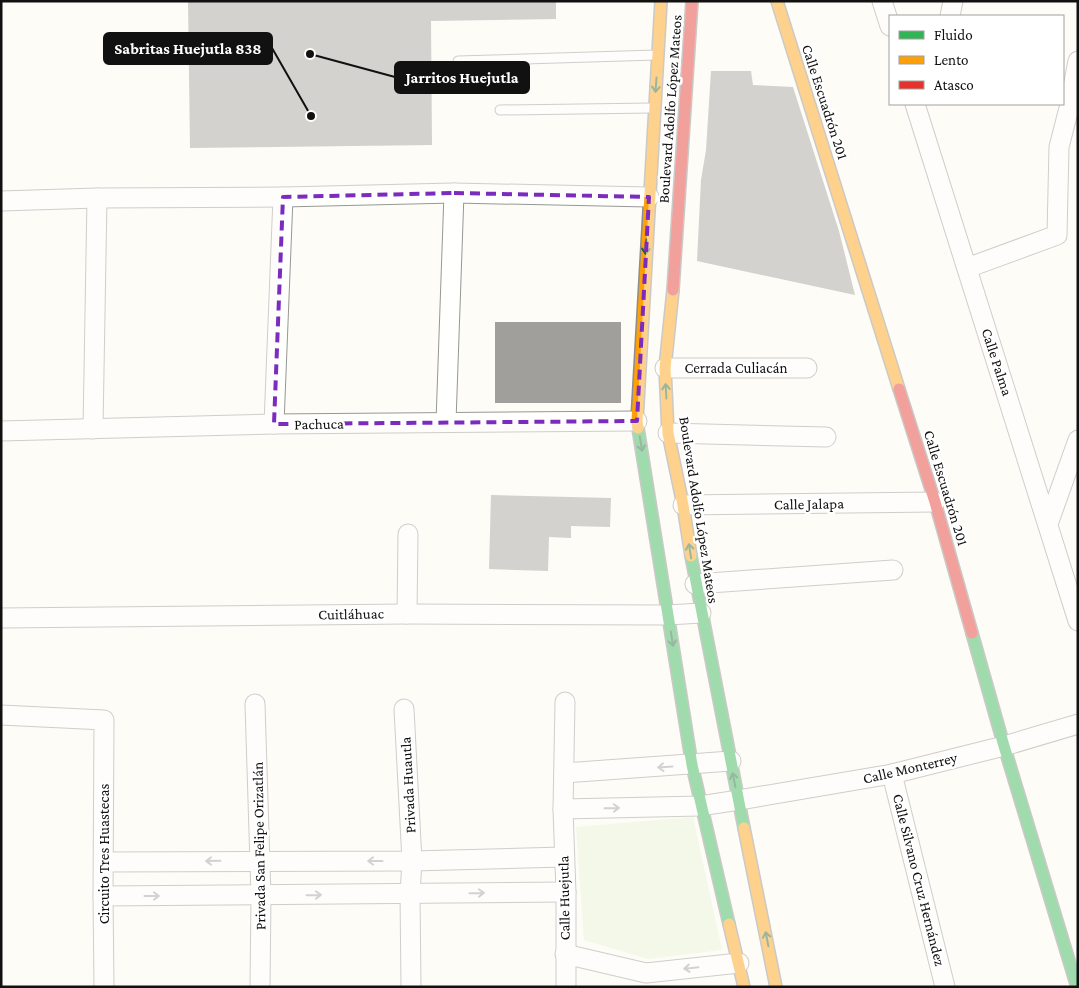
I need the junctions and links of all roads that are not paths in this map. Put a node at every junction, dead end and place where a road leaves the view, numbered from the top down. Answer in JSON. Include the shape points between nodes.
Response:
{"nodes":[{"id":1,"x":661,"y":1,"type":"edge"},
{"id":2,"x":692,"y":1,"type":"edge"},
{"id":3,"x":777,"y":1,"type":"edge"},
{"id":4,"x":882,"y":1,"type":"edge"},
{"id":5,"x":953,"y":1,"type":"edge"},
{"id":6,"x":950,"y":15,"type":"edge"},
{"id":7,"x":889,"y":23,"type":"edge"},
{"id":8,"x":658,"y":55,"type":"junction"},
{"id":9,"x":458,"y":61,"type":"dead end"},
{"id":10,"x":1078,"y":61,"type":"edge"},
{"id":11,"x":919,"y":107,"type":"edge"},
{"id":12,"x":654,"y":108,"type":"junction"},
{"id":13,"x":500,"y":110,"type":"dead end"},
{"id":14,"x":1073,"y":110,"type":"edge"},
{"id":15,"x":454,"y":193,"type":"junction"},
{"id":16,"x":284,"y":197,"type":"junction"},
{"id":17,"x":649,"y":197,"type":"junction"},
{"id":18,"x":97,"y":198,"type":"junction"},
{"id":19,"x":1,"y":201,"type":"edge"},
{"id":20,"x":967,"y":268,"type":"junction"},
{"id":21,"x":665,"y":368,"type":"junction"},
{"id":22,"x":807,"y":368,"type":"dead end"},
{"id":23,"x":637,"y":421,"type":"junction"},
{"id":24,"x":446,"y":422,"type":"junction"},
{"id":25,"x":274,"y":424,"type":"junction"},
{"id":26,"x":94,"y":429,"type":"junction"},
{"id":27,"x":1,"y":431,"type":"edge"},
{"id":28,"x":668,"y":432,"type":"junction"},
{"id":29,"x":826,"y":437,"type":"dead end"},
{"id":30,"x":1078,"y":440,"type":"edge"},
{"id":31,"x":936,"y":502,"type":"junction"},
{"id":32,"x":683,"y":505,"type":"junction"},
{"id":33,"x":1048,"y":524,"type":"junction"},
{"id":34,"x":408,"y":534,"type":"dead end"},
{"id":35,"x":893,"y":570,"type":"dead end"},
{"id":36,"x":695,"y":584,"type":"junction"},
{"id":37,"x":701,"y":613,"type":"junction"},
{"id":38,"x":408,"y":614,"type":"junction"},
{"id":39,"x":668,"y":615,"type":"junction"},
{"id":40,"x":1,"y":618,"type":"edge"},
{"id":41,"x":1078,"y":621,"type":"edge"},
{"id":42,"x":564,"y":702,"type":"dead end"},
{"id":43,"x":255,"y":704,"type":"dead end"},
{"id":44,"x":404,"y":710,"type":"dead end"},
{"id":45,"x":1,"y":715,"type":"edge"},
{"id":46,"x":1078,"y":724,"type":"edge"},
{"id":47,"x":1004,"y":746,"type":"junction"},
{"id":48,"x":731,"y":761,"type":"junction"},
{"id":49,"x":692,"y":765,"type":"junction"},
{"id":50,"x":564,"y":773,"type":"junction"},
{"id":51,"x":892,"y":774,"type":"junction"},
{"id":52,"x":738,"y":800,"type":"junction"},
{"id":53,"x":700,"y":806,"type":"junction"},
{"id":54,"x":563,"y":809,"type":"junction"},
{"id":55,"x":564,"y":857,"type":"junction"},
{"id":56,"x":259,"y":861,"type":"junction"},
{"id":57,"x":412,"y":861,"type":"junction"},
{"id":58,"x":104,"y":862,"type":"junction"},
{"id":59,"x":566,"y":892,"type":"junction"},
{"id":60,"x":410,"y":894,"type":"junction"},
{"id":61,"x":103,"y":896,"type":"junction"},
{"id":62,"x":261,"y":896,"type":"junction"},
{"id":63,"x":565,"y":954,"type":"junction"},
{"id":64,"x":740,"y":963,"type":"junction"},
{"id":65,"x":104,"y":987,"type":"edge"},
{"id":66,"x":260,"y":987,"type":"edge"},
{"id":67,"x":411,"y":987,"type":"edge"},
{"id":68,"x":566,"y":987,"type":"edge"},
{"id":69,"x":744,"y":987,"type":"edge"},
{"id":70,"x":776,"y":987,"type":"edge"},
{"id":71,"x":945,"y":987,"type":"edge"},
{"id":72,"x":1077,"y":987,"type":"edge"}],
"edges":[{"from":1,"to":8,"type":"street","name":"Boulevard Adolfo López Mateos"},
{"from":2,"to":21,"type":"street","name":"Boulevard Adolfo López Mateos"},
{"from":3,"to":31,"type":"street","name":"Calle Escuadrón 201"},
{"from":4,"to":7,"type":"street"},
{"from":5,"to":6,"type":"street"},
{"from":8,"to":9,"type":"lane"},
{"from":8,"to":12,"type":"street","name":"Boulevard Adolfo López Mateos","one_way":true},
{"from":10,"to":14,"type":"street"},
{"from":11,"to":20,"type":"street","name":"Calle Palma"},
{"from":12,"to":13,"type":"lane"},
{"from":12,"to":17,"type":"street","name":"Boulevard Adolfo López Mateos"},
{"from":14,"to":20,"type":"street","via":[[1059,147],[1057,235]]},
{"from":15,"to":16,"type":"street"},
{"from":15,"to":17,"type":"street"},
{"from":15,"to":24,"type":"street"},
{"from":16,"to":18,"type":"street"},
{"from":16,"to":25,"type":"street"},
{"from":17,"to":23,"type":"street","name":"Boulevard Adolfo López Mateos","one_way":true},
{"from":18,"to":19,"type":"street"},
{"from":18,"to":26,"type":"street"},
{"from":20,"to":33,"type":"street","name":"Calle Palma"},
{"from":21,"to":22,"type":"street","name":"Cerrada Culiacán"},
{"from":28,"to":21,"type":"street","name":"Boulevard Adolfo López Mateos","one_way":true},
{"from":23,"to":24,"type":"street","name":"Pachuca"},
{"from":23,"to":39,"type":"street","name":"Boulevard Adolfo López Mateos","one_way":true},
{"from":24,"to":25,"type":"street","name":"Pachuca"},
{"from":25,"to":26,"type":"street","name":"Pachuca"},
{"from":26,"to":27,"type":"street","name":"Pachuca"},
{"from":28,"to":29,"type":"street"},
{"from":28,"to":32,"type":"street","name":"Boulevard Adolfo López Mateos"},
{"from":30,"to":33,"type":"street"},
{"from":31,"to":32,"type":"street","name":"Calle Jalapa"},
{"from":31,"to":47,"type":"street","name":"Calle Escuadrón 201"},
{"from":36,"to":32,"type":"street","name":"Boulevard Adolfo López Mateos","one_way":true},
{"from":33,"to":41,"type":"street","name":"Calle Palma"},
{"from":34,"to":38,"type":"street"},
{"from":35,"to":36,"type":"street"},
{"from":36,"to":37,"type":"street","name":"Boulevard Adolfo López Mateos"},
{"from":37,"to":39,"type":"street","name":"Cuitláhuac"},
{"from":37,"to":48,"type":"street","name":"Boulevard Adolfo López Mateos"},
{"from":38,"to":39,"type":"street","name":"Cuitláhuac"},
{"from":38,"to":40,"type":"street","name":"Cuitláhuac"},
{"from":39,"to":49,"type":"street","name":"Boulevard Adolfo López Mateos","one_way":true},
{"from":42,"to":50,"type":"street","name":"Calle Huejutla"},
{"from":43,"to":56,"type":"street","name":"Privada San Felipe Orizatlán"},
{"from":44,"to":57,"type":"street","name":"Privada Huautla"},
{"from":45,"to":58,"type":"street","name":"Circuito Tres Huastecas","via":[[104,720]]},
{"from":46,"to":47,"type":"street","name":"Calle Monterrey"},
{"from":47,"to":51,"type":"street","name":"Calle Monterrey"},
{"from":47,"to":72,"type":"street","name":"Calle Escuadrón 201"},
{"from":48,"to":49,"type":"street"},
{"from":52,"to":48,"type":"street","name":"Boulevard Adolfo López Mateos","one_way":true},
{"from":49,"to":50,"type":"street","one_way":true},
{"from":49,"to":53,"type":"street","name":"Boulevard Adolfo López Mateos"},
{"from":50,"to":54,"type":"street","name":"Calle Huejutla"},
{"from":51,"to":52,"type":"street","name":"Calle Monterrey"},
{"from":51,"to":71,"type":"street","name":"Calle Silvano Cruz Hernández"},
{"from":52,"to":53,"type":"street","name":"Calle Monterrey"},
{"from":70,"to":52,"type":"street","name":"Boulevard Adolfo López Mateos","one_way":true},
{"from":54,"to":53,"type":"street","name":"Calle Monterrey","one_way":true},
{"from":53,"to":64,"type":"street","name":"Boulevard Adolfo López Mateos"},
{"from":54,"to":55,"type":"street","name":"Calle Huejutla"},
{"from":55,"to":57,"type":"street"},
{"from":55,"to":59,"type":"street","name":"Calle Huejutla"},
{"from":57,"to":56,"type":"street","one_way":true},
{"from":56,"to":58,"type":"street","one_way":true},
{"from":56,"to":62,"type":"street","name":"Privada San Felipe Orizatlán"},
{"from":57,"to":60,"type":"street","name":"Privada Huautla"},
{"from":58,"to":61,"type":"street","name":"Circuito Tres Huastecas"},
{"from":60,"to":59,"type":"street","one_way":true},
{"from":59,"to":63,"type":"street","name":"Calle Huejutla"},
{"from":62,"to":60,"type":"street","one_way":true},
{"from":60,"to":67,"type":"street","name":"Privada Huautla"},
{"from":61,"to":62,"type":"street","one_way":true},
{"from":61,"to":65,"type":"street","name":"Circuito Tres Huastecas"},
{"from":62,"to":66,"type":"street","name":"Privada San Felipe Orizatlán"},
{"from":64,"to":63,"type":"street","one_way":true,"via":[[646,972]]},
{"from":63,"to":68,"type":"street","name":"Calle Huejutla"},
{"from":64,"to":69,"type":"street","name":"Boulevard Adolfo López Mateos"}]}
